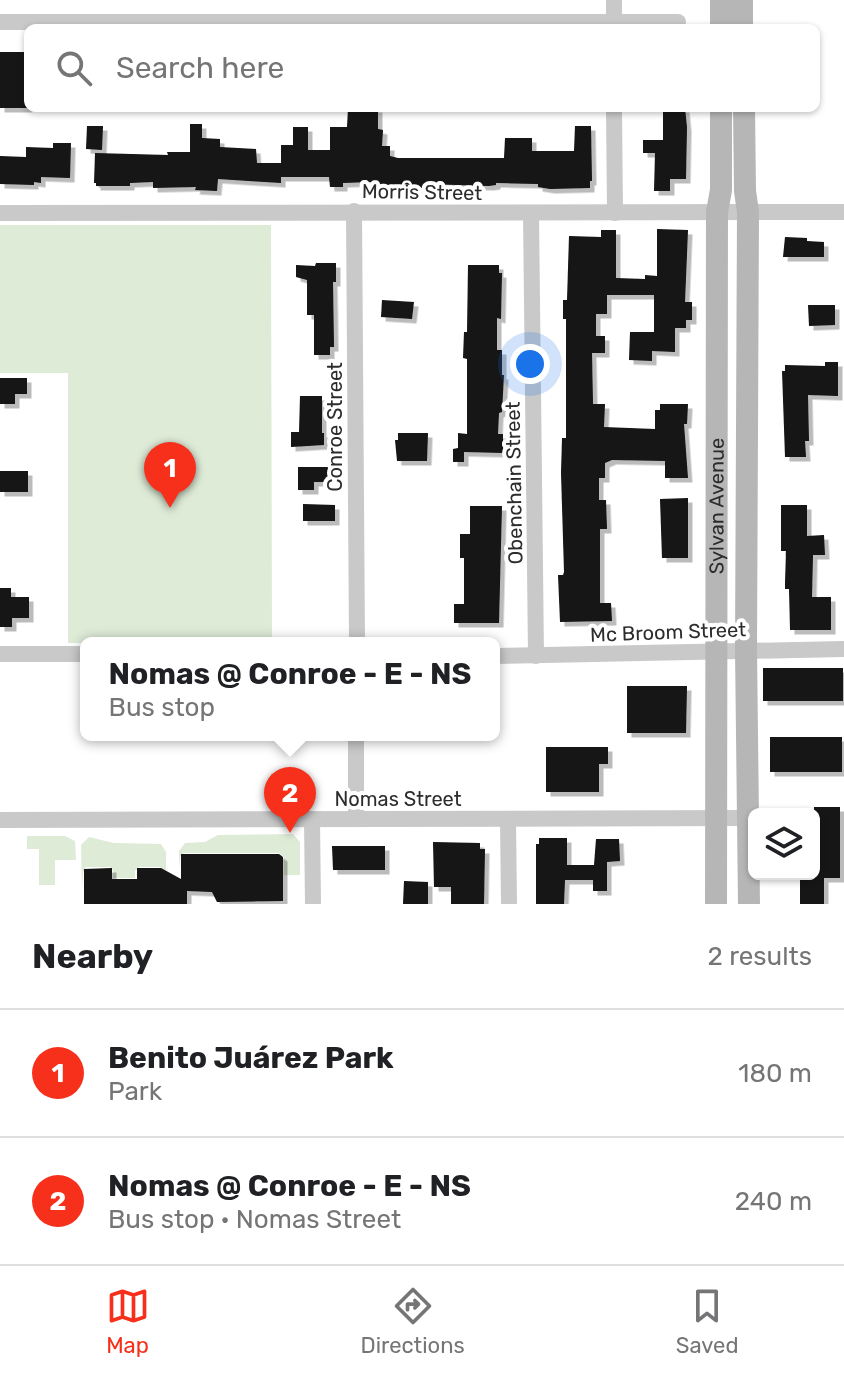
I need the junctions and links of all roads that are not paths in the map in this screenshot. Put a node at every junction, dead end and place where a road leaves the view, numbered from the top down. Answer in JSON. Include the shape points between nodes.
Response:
{"nodes":[{"id":1,"x":614,"y":0,"type":"edge"},
{"id":2,"x":721,"y":0,"type":"edge"},
{"id":3,"x":742,"y":0,"type":"edge"},
{"id":4,"x":0,"y":22,"type":"edge"},
{"id":5,"x":678,"y":22,"type":"dead end"},
{"id":6,"x":409,"y":24,"type":"edge"},
{"id":7,"x":614,"y":24,"type":"edge"},
{"id":8,"x":635,"y":24,"type":"edge"},
{"id":9,"x":721,"y":24,"type":"edge"},
{"id":10,"x":742,"y":24,"type":"edge"},
{"id":11,"x":614,"y":112,"type":"edge"},
{"id":12,"x":721,"y":112,"type":"edge"},
{"id":13,"x":744,"y":112,"type":"edge"},
{"id":14,"x":354,"y":211,"type":"junction"},
{"id":15,"x":717,"y":212,"type":"junction"},
{"id":16,"x":748,"y":212,"type":"junction"},
{"id":17,"x":844,"y":212,"type":"edge"},
{"id":18,"x":0,"y":213,"type":"edge"},
{"id":19,"x":531,"y":213,"type":"junction"},
{"id":20,"x":615,"y":213,"type":"junction"},
{"id":21,"x":357,"y":637,"type":"edge"},
{"id":22,"x":746,"y":649,"type":"junction"},
{"id":23,"x":844,"y":649,"type":"edge"},
{"id":24,"x":715,"y":651,"type":"junction"},
{"id":25,"x":0,"y":654,"type":"edge"},
{"id":26,"x":80,"y":654,"type":"edge"},
{"id":27,"x":500,"y":656,"type":"edge"},
{"id":28,"x":536,"y":656,"type":"junction"},
{"id":29,"x":356,"y":741,"type":"edge"},
{"id":30,"x":356,"y":818,"type":"junction"},
{"id":31,"x":716,"y":818,"type":"junction"},
{"id":32,"x":747,"y":818,"type":"junction"},
{"id":33,"x":312,"y":819,"type":"junction"},
{"id":34,"x":508,"y":819,"type":"junction"},
{"id":35,"x":0,"y":820,"type":"edge"},
{"id":36,"x":313,"y":904,"type":"edge"},
{"id":37,"x":509,"y":904,"type":"edge"},
{"id":38,"x":716,"y":904,"type":"edge"},
{"id":39,"x":749,"y":904,"type":"edge"}],
"edges":[{"from":1,"to":7,"type":"street"},
{"from":2,"to":9,"type":"main road"},
{"from":3,"to":10,"type":"main road"},
{"from":4,"to":6,"type":"street"},
{"from":5,"to":8,"type":"street"},
{"from":11,"to":20,"type":"street"},
{"from":12,"to":15,"type":"main road","name":"Sylvan Avenue"},
{"from":13,"to":16,"type":"main road","name":"Sylvan Avenue"},
{"from":14,"to":18,"type":"street","name":"Morris Street"},
{"from":14,"to":19,"type":"street","name":"Morris Street"},
{"from":14,"to":21,"type":"street","name":"Conroe Street"},
{"from":15,"to":16,"type":"street","name":"Morris Street"},
{"from":15,"to":20,"type":"street","name":"Morris Street"},
{"from":15,"to":24,"type":"main road","name":"Sylvan Avenue"},
{"from":16,"to":17,"type":"street","name":"Morris Street"},
{"from":16,"to":22,"type":"main road","name":"Sylvan Avenue"},
{"from":19,"to":20,"type":"street","name":"Morris Street"},
{"from":19,"to":28,"type":"street","name":"Obenchain Street"},
{"from":22,"to":23,"type":"street","name":"Mc Broom Street"},
{"from":22,"to":24,"type":"street","name":"Mc Broom Street"},
{"from":22,"to":32,"type":"main road","name":"Sylvan Avenue"},
{"from":24,"to":28,"type":"street","name":"Mc Broom Street"},
{"from":24,"to":31,"type":"main road","name":"Sylvan Avenue"},
{"from":25,"to":26,"type":"street"},
{"from":27,"to":28,"type":"street","name":"Mc Broom Street"},
{"from":29,"to":30,"type":"street"},
{"from":30,"to":33,"type":"street","name":"Nomas Street"},
{"from":30,"to":34,"type":"street","name":"Nomas Street"},
{"from":31,"to":32,"type":"street","name":"Nomas Street"},
{"from":31,"to":34,"type":"street","name":"Nomas Street"},
{"from":31,"to":38,"type":"main road","name":"Sylvan Avenue"},
{"from":32,"to":39,"type":"main road","name":"Sylvan Avenue"},
{"from":33,"to":35,"type":"street","name":"Nomas Street"},
{"from":33,"to":36,"type":"street"},
{"from":34,"to":37,"type":"street"}]}
